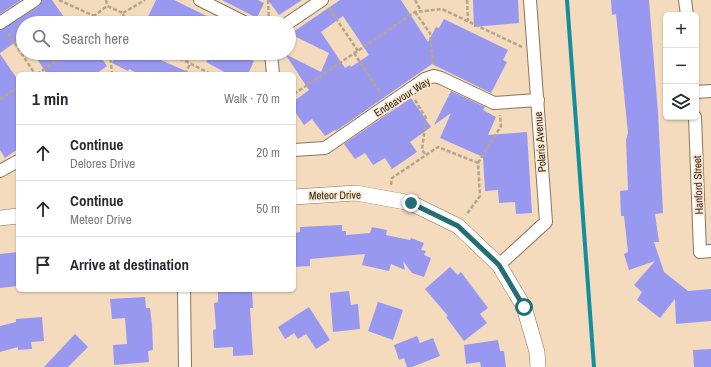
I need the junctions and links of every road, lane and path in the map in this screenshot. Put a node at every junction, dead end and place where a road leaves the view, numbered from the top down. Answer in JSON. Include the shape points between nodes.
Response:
{"nodes":[{"id":1,"x":35,"y":0,"type":"edge"},
{"id":2,"x":59,"y":0,"type":"edge"},
{"id":3,"x":106,"y":0,"type":"edge"},
{"id":4,"x":145,"y":0,"type":"edge"},
{"id":5,"x":200,"y":0,"type":"edge"},
{"id":6,"x":268,"y":0,"type":"edge"},
{"id":7,"x":415,"y":0,"type":"edge"},
{"id":8,"x":467,"y":0,"type":"edge"},
{"id":9,"x":530,"y":0,"type":"edge"},
{"id":10,"x":685,"y":0,"type":"edge"},
{"id":11,"x":325,"y":3,"type":"edge"},
{"id":12,"x":107,"y":6,"type":"junction"},
{"id":13,"x":421,"y":11,"type":"junction"},
{"id":14,"x":415,"y":12,"type":"junction"},
{"id":15,"x":687,"y":12,"type":"edge"},
{"id":16,"x":123,"y":13,"type":"junction"},
{"id":17,"x":94,"y":16,"type":"joint"},
{"id":18,"x":123,"y":16,"type":"edge"},
{"id":19,"x":232,"y":16,"type":"edge"},
{"id":20,"x":269,"y":16,"type":"edge"},
{"id":21,"x":296,"y":19,"type":"edge"},
{"id":22,"x":468,"y":22,"type":"junction"},
{"id":23,"x":1,"y":23,"type":"edge"},
{"id":24,"x":16,"y":45,"type":"edge"},
{"id":25,"x":358,"y":51,"type":"junction"},
{"id":26,"x":354,"y":53,"type":"junction"},
{"id":27,"x":534,"y":53,"type":"junction"},
{"id":28,"x":26,"y":60,"type":"edge"},
{"id":29,"x":57,"y":60,"type":"edge"},
{"id":30,"x":111,"y":60,"type":"edge"},
{"id":31,"x":182,"y":60,"type":"edge"},
{"id":32,"x":272,"y":60,"type":"edge"},
{"id":33,"x":186,"y":62,"type":"joint"},
{"id":34,"x":190,"y":64,"type":"junction"},
{"id":35,"x":35,"y":72,"type":"edge"},
{"id":36,"x":39,"y":72,"type":"edge"},
{"id":37,"x":112,"y":72,"type":"edge"},
{"id":38,"x":186,"y":72,"type":"edge"},
{"id":39,"x":207,"y":72,"type":"edge"},
{"id":40,"x":273,"y":72,"type":"edge"},
{"id":41,"x":434,"y":76,"type":"junction"},
{"id":42,"x":16,"y":88,"type":"edge"},
{"id":43,"x":408,"y":91,"type":"junction"},
{"id":44,"x":711,"y":91,"type":"edge"},
{"id":45,"x":699,"y":92,"type":"edge"},
{"id":46,"x":296,"y":93,"type":"edge"},
{"id":47,"x":0,"y":99,"type":"edge"},
{"id":48,"x":538,"y":100,"type":"junction"},
{"id":49,"x":499,"y":103,"type":"junction"},
{"id":50,"x":388,"y":104,"type":"junction"},
{"id":51,"x":695,"y":120,"type":"edge"},
{"id":52,"x":296,"y":150,"type":"edge"},
{"id":53,"x":426,"y":155,"type":"junction"},
{"id":54,"x":16,"y":162,"type":"edge"},
{"id":55,"x":478,"y":163,"type":"junction"},
{"id":56,"x":0,"y":171,"type":"edge"},
{"id":57,"x":296,"y":196,"type":"edge"},
{"id":58,"x":390,"y":199,"type":"junction"},
{"id":59,"x":16,"y":216,"type":"edge"},
{"id":60,"x":0,"y":218,"type":"edge"},
{"id":61,"x":458,"y":226,"type":"junction"},
{"id":62,"x":705,"y":252,"type":"edge"},
{"id":63,"x":499,"y":265,"type":"junction"},
{"id":64,"x":184,"y":292,"type":"edge"},
{"id":65,"x":184,"y":367,"type":"edge"},
{"id":66,"x":538,"y":367,"type":"edge"}],
"edges":[{"from":1,"to":23,"type":"street"},
{"from":2,"to":17,"type":"path"},
{"from":3,"to":12,"type":"path"},
{"from":4,"to":16,"type":"path"},
{"from":5,"to":19,"type":"street"},
{"from":6,"to":20,"type":"path"},
{"from":7,"to":13,"type":"path"},
{"from":8,"to":22,"type":"path"},
{"from":9,"to":27,"type":"street","name":"Polaris Avenue"},
{"from":10,"to":15,"type":"street"},
{"from":11,"to":21,"type":"street"},
{"from":11,"to":25,"type":"path"},
{"from":12,"to":16,"type":"path"},
{"from":12,"to":17,"type":"path"},
{"from":13,"to":14,"type":"path"},
{"from":13,"to":22,"type":"path","via":[[442,9]]},
{"from":14,"to":25,"type":"path"},
{"from":14,"to":41,"type":"path","via":[[430,33]]},
{"from":16,"to":18,"type":"path"},
{"from":22,"to":27,"type":"path"},
{"from":23,"to":24,"type":"path"},
{"from":25,"to":26,"type":"path"},
{"from":26,"to":46,"type":"path"},
{"from":26,"to":50,"type":"path"},
{"from":27,"to":48,"type":"street","name":"Polaris Avenue"},
{"from":28,"to":35,"type":"path"},
{"from":29,"to":36,"type":"path"},
{"from":30,"to":37,"type":"path"},
{"from":31,"to":33,"type":"path"},
{"from":32,"to":40,"type":"street"},
{"from":33,"to":34,"type":"path"},
{"from":34,"to":38,"type":"path"},
{"from":34,"to":39,"type":"path"},
{"from":41,"to":43,"type":"street","name":"Endeavour Way"},
{"from":41,"to":49,"type":"street","name":"Endeavour Way"},
{"from":42,"to":47,"type":"path"},
{"from":43,"to":50,"type":"street","name":"Endeavour Way"},
{"from":43,"to":53,"type":"path","via":[[426,118],[422,150]]},
{"from":44,"to":45,"type":"street"},
{"from":48,"to":49,"type":"street","name":"Endeavour Way"},
{"from":48,"to":63,"type":"street","name":"Polaris Avenue","via":[[546,222]]},
{"from":49,"to":55,"type":"path","via":[[501,126]]},
{"from":50,"to":52,"type":"street","name":"Endeavour Way","via":[[325,148]]},
{"from":51,"to":62,"type":"street","name":"Hanford Street"},
{"from":53,"to":55,"type":"path","via":[[438,147]]},
{"from":53,"to":58,"type":"path","via":[[392,178]]},
{"from":54,"to":56,"type":"street"},
{"from":55,"to":61,"type":"path","via":[[480,196]]},
{"from":57,"to":58,"type":"street","name":"Meteor Drive","via":[[356,193]]},
{"from":58,"to":61,"type":"street","name":"Meteor Drive","via":[[411,203]]},
{"from":59,"to":60,"type":"street"},
{"from":61,"to":63,"type":"street","name":"Meteor Drive"},
{"from":63,"to":66,"type":"street","name":"Meteor Drive","via":[[524,307],[537,352]]},
{"from":64,"to":65,"type":"street"}]}
